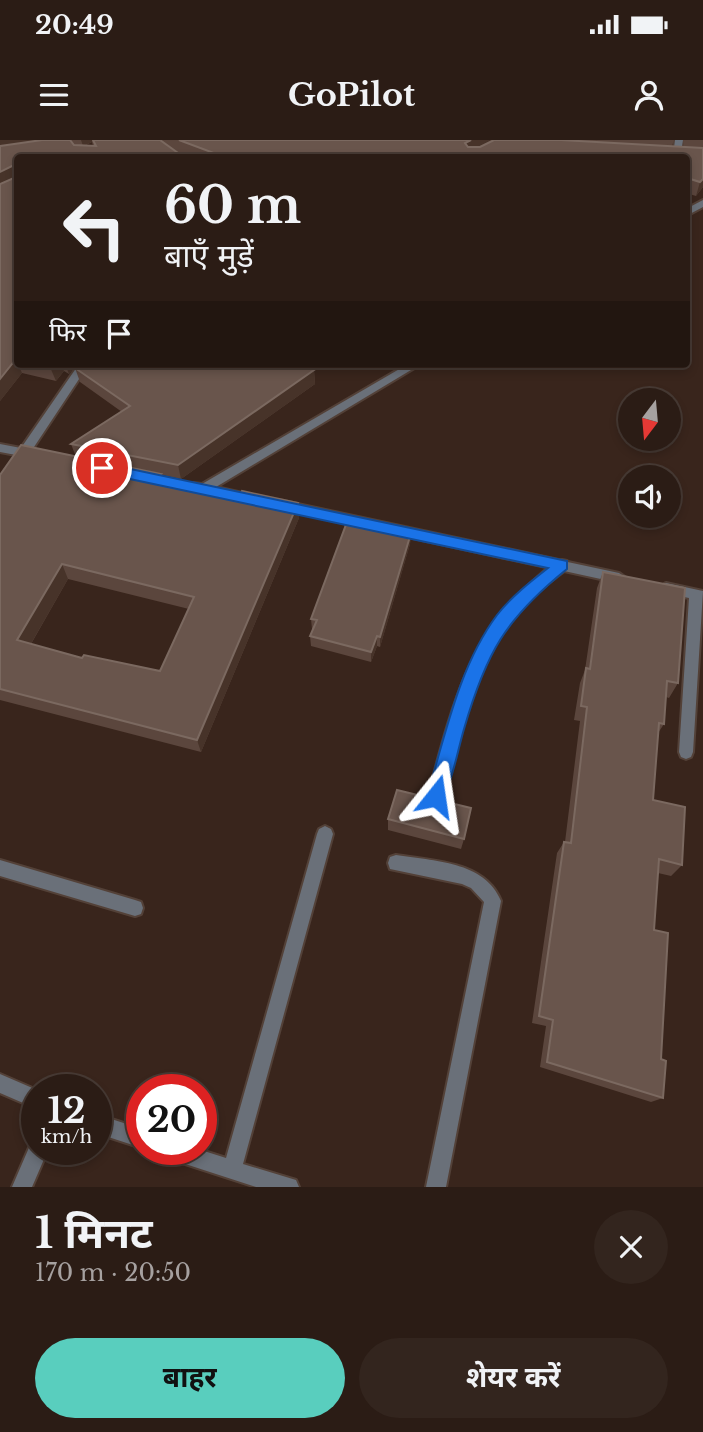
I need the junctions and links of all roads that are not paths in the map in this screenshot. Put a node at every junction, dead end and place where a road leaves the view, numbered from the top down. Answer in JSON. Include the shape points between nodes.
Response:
{"nodes":[{"id":1,"x":81,"y":368,"type":"edge"},
{"id":2,"x":409,"y":368,"type":"edge"},
{"id":3,"x":0,"y":448,"type":"edge"},
{"id":4,"x":25,"y":453,"type":"junction"},
{"id":5,"x":50,"y":458,"type":"edge"},
{"id":6,"x":178,"y":484,"type":"edge"},
{"id":7,"x":0,"y":488,"type":"edge"},
{"id":8,"x":204,"y":489,"type":"junction"},
{"id":9,"x":562,"y":565,"type":"junction"},
{"id":10,"x":700,"y":596,"type":"edge"},
{"id":11,"x":686,"y":752,"type":"dead end"},
{"id":12,"x":436,"y":796,"type":"edge"},
{"id":13,"x":325,"y":834,"type":"dead end"},
{"id":14,"x":396,"y":863,"type":"dead end"},
{"id":15,"x":0,"y":868,"type":"edge"},
{"id":16,"x":135,"y":908,"type":"dead end"},
{"id":17,"x":0,"y":1083,"type":"edge"},
{"id":18,"x":21,"y":1093,"type":"edge"},
{"id":19,"x":32,"y":1165,"type":"edge"},
{"id":20,"x":217,"y":1165,"type":"edge"},
{"id":21,"x":232,"y":1170,"type":"junction"},
{"id":22,"x":22,"y":1187,"type":"edge"},
{"id":23,"x":289,"y":1187,"type":"edge"},
{"id":24,"x":436,"y":1187,"type":"edge"}],
"edges":[{"from":1,"to":4,"type":"street"},
{"from":2,"to":8,"type":"street"},
{"from":3,"to":4,"type":"street"},
{"from":4,"to":5,"type":"street"},
{"from":4,"to":7,"type":"street"},
{"from":6,"to":8,"type":"street"},
{"from":8,"to":9,"type":"street"},
{"from":9,"to":10,"type":"street"},
{"from":9,"to":12,"type":"street","via":[[502,620],[478,665],[455,726]]},
{"from":10,"to":11,"type":"street"},
{"from":13,"to":21,"type":"street"},
{"from":14,"to":24,"type":"street","via":[[472,878],[489,891],[493,901]]},
{"from":15,"to":16,"type":"street"},
{"from":17,"to":18,"type":"street"},
{"from":19,"to":22,"type":"street"},
{"from":20,"to":21,"type":"street"},
{"from":21,"to":23,"type":"street"}]}
